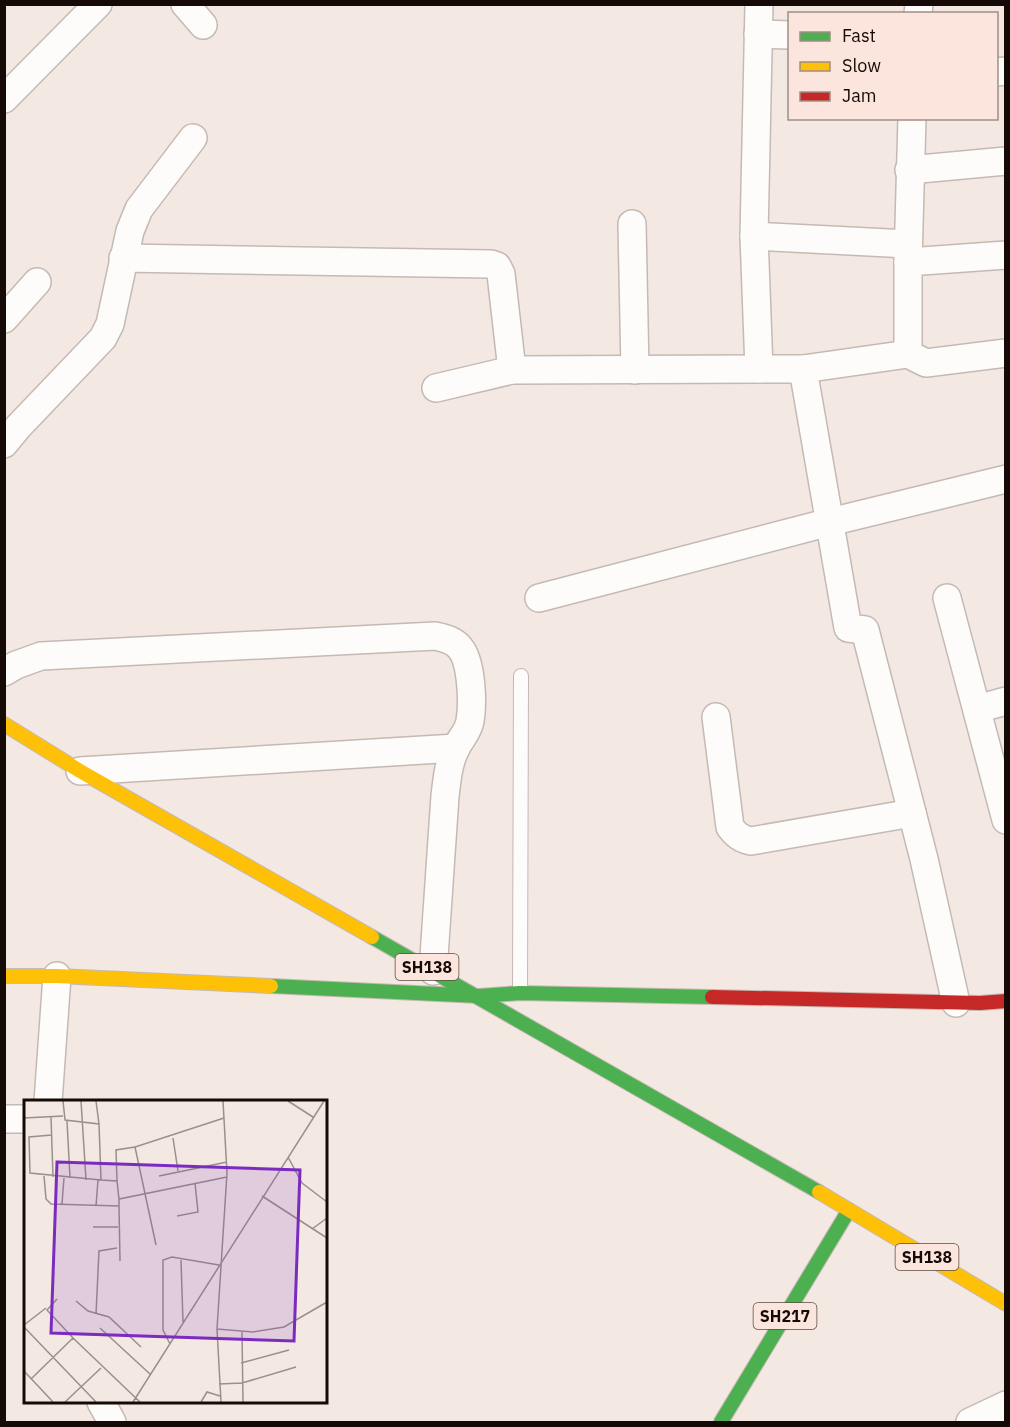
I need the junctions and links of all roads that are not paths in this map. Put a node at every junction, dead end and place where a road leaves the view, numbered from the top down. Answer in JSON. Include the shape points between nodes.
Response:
{"nodes":[{"id":1,"x":98,"y":4,"type":"edge"},
{"id":2,"x":185,"y":4,"type":"edge"},
{"id":3,"x":759,"y":4,"type":"edge"},
{"id":4,"x":203,"y":25,"type":"dead end"},
{"id":5,"x":758,"y":34,"type":"junction"},
{"id":6,"x":788,"y":35,"type":"edge"},
{"id":7,"x":4,"y":99,"type":"edge"},
{"id":8,"x":912,"y":120,"type":"edge"},
{"id":9,"x":193,"y":138,"type":"dead end"},
{"id":10,"x":1005,"y":161,"type":"edge"},
{"id":11,"x":909,"y":170,"type":"junction"},
{"id":12,"x":632,"y":224,"type":"dead end"},
{"id":13,"x":754,"y":236,"type":"junction"},
{"id":14,"x":908,"y":253,"type":"junction"},
{"id":15,"x":1005,"y":255,"type":"edge"},
{"id":16,"x":123,"y":258,"type":"junction"},
{"id":17,"x":37,"y":282,"type":"dead end"},
{"id":18,"x":4,"y":319,"type":"edge"},
{"id":19,"x":1005,"y":353,"type":"edge"},
{"id":20,"x":908,"y":354,"type":"junction"},
{"id":21,"x":759,"y":369,"type":"junction"},
{"id":22,"x":803,"y":369,"type":"junction"},
{"id":23,"x":512,"y":370,"type":"junction"},
{"id":24,"x":635,"y":370,"type":"junction"},
{"id":25,"x":436,"y":388,"type":"dead end"},
{"id":26,"x":4,"y":444,"type":"edge"},
{"id":27,"x":1005,"y":479,"type":"edge"},
{"id":28,"x":830,"y":522,"type":"junction"},
{"id":29,"x":539,"y":598,"type":"dead end"},
{"id":30,"x":947,"y":598,"type":"dead end"},
{"id":31,"x":4,"y":672,"type":"edge"},
{"id":32,"x":522,"y":676,"type":"dead end"},
{"id":33,"x":1005,"y":701,"type":"edge"},
{"id":34,"x":977,"y":709,"type":"junction"},
{"id":35,"x":716,"y":717,"type":"dead end"},
{"id":36,"x":4,"y":724,"type":"edge"},
{"id":37,"x":456,"y":748,"type":"junction"},
{"id":38,"x":80,"y":771,"type":"junction"},
{"id":39,"x":912,"y":813,"type":"junction"},
{"id":40,"x":1005,"y":820,"type":"edge"},
{"id":41,"x":433,"y":971,"type":"junction"},
{"id":42,"x":4,"y":976,"type":"edge"},
{"id":43,"x":57,"y":976,"type":"junction"},
{"id":44,"x":519,"y":993,"type":"junction"},
{"id":45,"x":478,"y":996,"type":"junction"},
{"id":46,"x":1005,"y":1001,"type":"edge"},
{"id":47,"x":956,"y":1003,"type":"junction"},
{"id":48,"x":48,"y":1100,"type":"edge"},
{"id":49,"x":4,"y":1119,"type":"edge"},
{"id":50,"x":24,"y":1119,"type":"edge"},
{"id":51,"x":849,"y":1210,"type":"junction"},
{"id":52,"x":1005,"y":1304,"type":"edge"},
{"id":53,"x":102,"y":1403,"type":"edge"},
{"id":54,"x":1005,"y":1405,"type":"edge"},
{"id":55,"x":112,"y":1422,"type":"edge"},
{"id":56,"x":721,"y":1422,"type":"edge"},
{"id":57,"x":970,"y":1422,"type":"edge"}],
"edges":[{"from":1,"to":7,"type":"street"},
{"from":2,"to":4,"type":"street"},
{"from":3,"to":5,"type":"street"},
{"from":5,"to":6,"type":"street"},
{"from":5,"to":13,"type":"street"},
{"from":8,"to":11,"type":"street"},
{"from":9,"to":16,"type":"street","via":[[139,209]]},
{"from":10,"to":11,"type":"street"},
{"from":11,"to":14,"type":"street"},
{"from":12,"to":24,"type":"street"},
{"from":13,"to":14,"type":"street"},
{"from":13,"to":21,"type":"street"},
{"from":14,"to":15,"type":"street"},
{"from":14,"to":20,"type":"street"},
{"from":16,"to":23,"type":"street","via":[[491,264],[501,274]]},
{"from":16,"to":26,"type":"street","via":[[110,324],[103,338]]},
{"from":17,"to":18,"type":"street"},
{"from":19,"to":20,"type":"street","via":[[927,363]]},
{"from":20,"to":22,"type":"street"},
{"from":21,"to":22,"type":"street"},
{"from":21,"to":24,"type":"street"},
{"from":22,"to":28,"type":"street"},
{"from":23,"to":24,"type":"street"},
{"from":23,"to":25,"type":"street"},
{"from":27,"to":28,"type":"street"},
{"from":28,"to":29,"type":"street"},
{"from":28,"to":39,"type":"street","via":[[848,628],[865,630]]},
{"from":30,"to":34,"type":"street"},
{"from":31,"to":37,"type":"street","via":[[41,656],[435,636],[452,640],[461,648],[466,662],[472,695],[470,722]]},
{"from":32,"to":44,"type":"lane"},
{"from":33,"to":34,"type":"street"},
{"from":34,"to":40,"type":"street"},
{"from":35,"to":39,"type":"street","via":[[730,827],[744,839],[751,841]]},
{"from":36,"to":38,"type":"main road","number":"SH138"},
{"from":37,"to":38,"type":"street"},
{"from":37,"to":41,"type":"street","via":[[448,768],[445,796]]},
{"from":38,"to":41,"type":"main road","number":"SH138"},
{"from":39,"to":47,"type":"street"},
{"from":41,"to":45,"type":"main road","number":"SH138"},
{"from":42,"to":43,"type":"main road"},
{"from":43,"to":45,"type":"main road"},
{"from":43,"to":48,"type":"street"},
{"from":44,"to":45,"type":"main road"},
{"from":44,"to":47,"type":"main road"},
{"from":45,"to":51,"type":"main road","number":"SH138"},
{"from":46,"to":47,"type":"main road"},
{"from":49,"to":50,"type":"street"},
{"from":51,"to":52,"type":"main road","number":"SH138"},
{"from":51,"to":56,"type":"main road","number":"SH217"},
{"from":53,"to":55,"type":"street"},
{"from":54,"to":57,"type":"street"}]}
